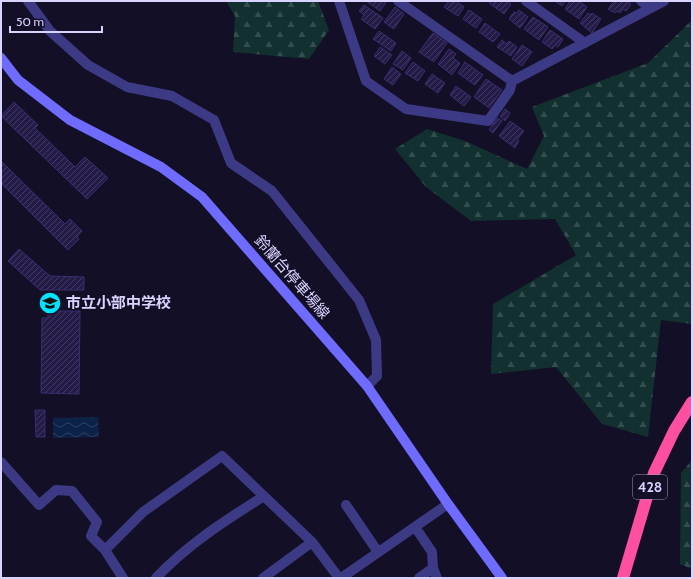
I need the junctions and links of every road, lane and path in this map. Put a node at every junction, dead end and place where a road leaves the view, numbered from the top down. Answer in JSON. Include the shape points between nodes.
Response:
{"nodes":[{"id":1,"x":28,"y":1,"type":"edge"},
{"id":2,"x":339,"y":1,"type":"edge"},
{"id":3,"x":398,"y":1,"type":"edge"},
{"id":4,"x":526,"y":1,"type":"edge"},
{"id":5,"x":641,"y":1,"type":"edge"},
{"id":6,"x":664,"y":1,"type":"edge"},
{"id":7,"x":650,"y":8,"type":"junction"},
{"id":8,"x":585,"y":43,"type":"junction"},
{"id":9,"x":1,"y":58,"type":"edge"},
{"id":10,"x":512,"y":81,"type":"junction"},
{"id":11,"x":367,"y":386,"type":"junction"},
{"id":12,"x":692,"y":402,"type":"edge"},
{"id":13,"x":1,"y":462,"type":"edge"},
{"id":14,"x":264,"y":496,"type":"junction"},
{"id":15,"x":448,"y":504,"type":"junction"},
{"id":16,"x":346,"y":505,"type":"dead end"},
{"id":17,"x":415,"y":526,"type":"junction"},
{"id":18,"x":312,"y":542,"type":"junction"},
{"id":19,"x":104,"y":550,"type":"junction"},
{"id":20,"x":378,"y":552,"type":"junction"},
{"id":21,"x":435,"y":573,"type":"edge"},
{"id":22,"x":122,"y":578,"type":"edge"},
{"id":23,"x":156,"y":578,"type":"edge"},
{"id":24,"x":264,"y":578,"type":"edge"},
{"id":25,"x":340,"y":578,"type":"edge"},
{"id":26,"x":419,"y":578,"type":"edge"},
{"id":27,"x":502,"y":578,"type":"edge"},
{"id":28,"x":623,"y":578,"type":"edge"}],
"edges":[{"from":1,"to":11,"type":"street","via":[[50,31],[88,65],[128,87],[172,96],[214,120],[231,163],[272,191],[359,300],[376,340],[377,376]]},
{"from":2,"to":10,"type":"street","via":[[366,81],[406,109],[488,121],[510,90]]},
{"from":3,"to":10,"type":"street"},
{"from":4,"to":8,"type":"street"},
{"from":5,"to":7,"type":"street"},
{"from":6,"to":7,"type":"street"},
{"from":7,"to":8,"type":"street"},
{"from":8,"to":10,"type":"street"},
{"from":9,"to":11,"type":"main road","name":"鈴蘭台停車場線","via":[[18,80],[70,120],[162,167],[202,197]]},
{"from":11,"to":15,"type":"main road","name":"鈴蘭台停車場線"},
{"from":12,"to":28,"type":"highway","number":"428","via":[[674,431],[654,473]]},
{"from":13,"to":19,"type":"street","via":[[39,505],[56,490],[72,491],[97,522],[91,536]]},
{"from":14,"to":18,"type":"street"},
{"from":14,"to":19,"type":"street","via":[[222,456],[143,512]]},
{"from":14,"to":23,"type":"street","via":[[212,529],[170,563]]},
{"from":15,"to":17,"type":"street"},
{"from":15,"to":27,"type":"main road","name":"鈴蘭台停車場線"},
{"from":16,"to":20,"type":"street"},
{"from":17,"to":20,"type":"street"},
{"from":17,"to":21,"type":"street","via":[[432,552]]},
{"from":18,"to":24,"type":"street"},
{"from":18,"to":25,"type":"street"},
{"from":19,"to":22,"type":"street"},
{"from":20,"to":25,"type":"street"},
{"from":21,"to":26,"type":"street"}]}
